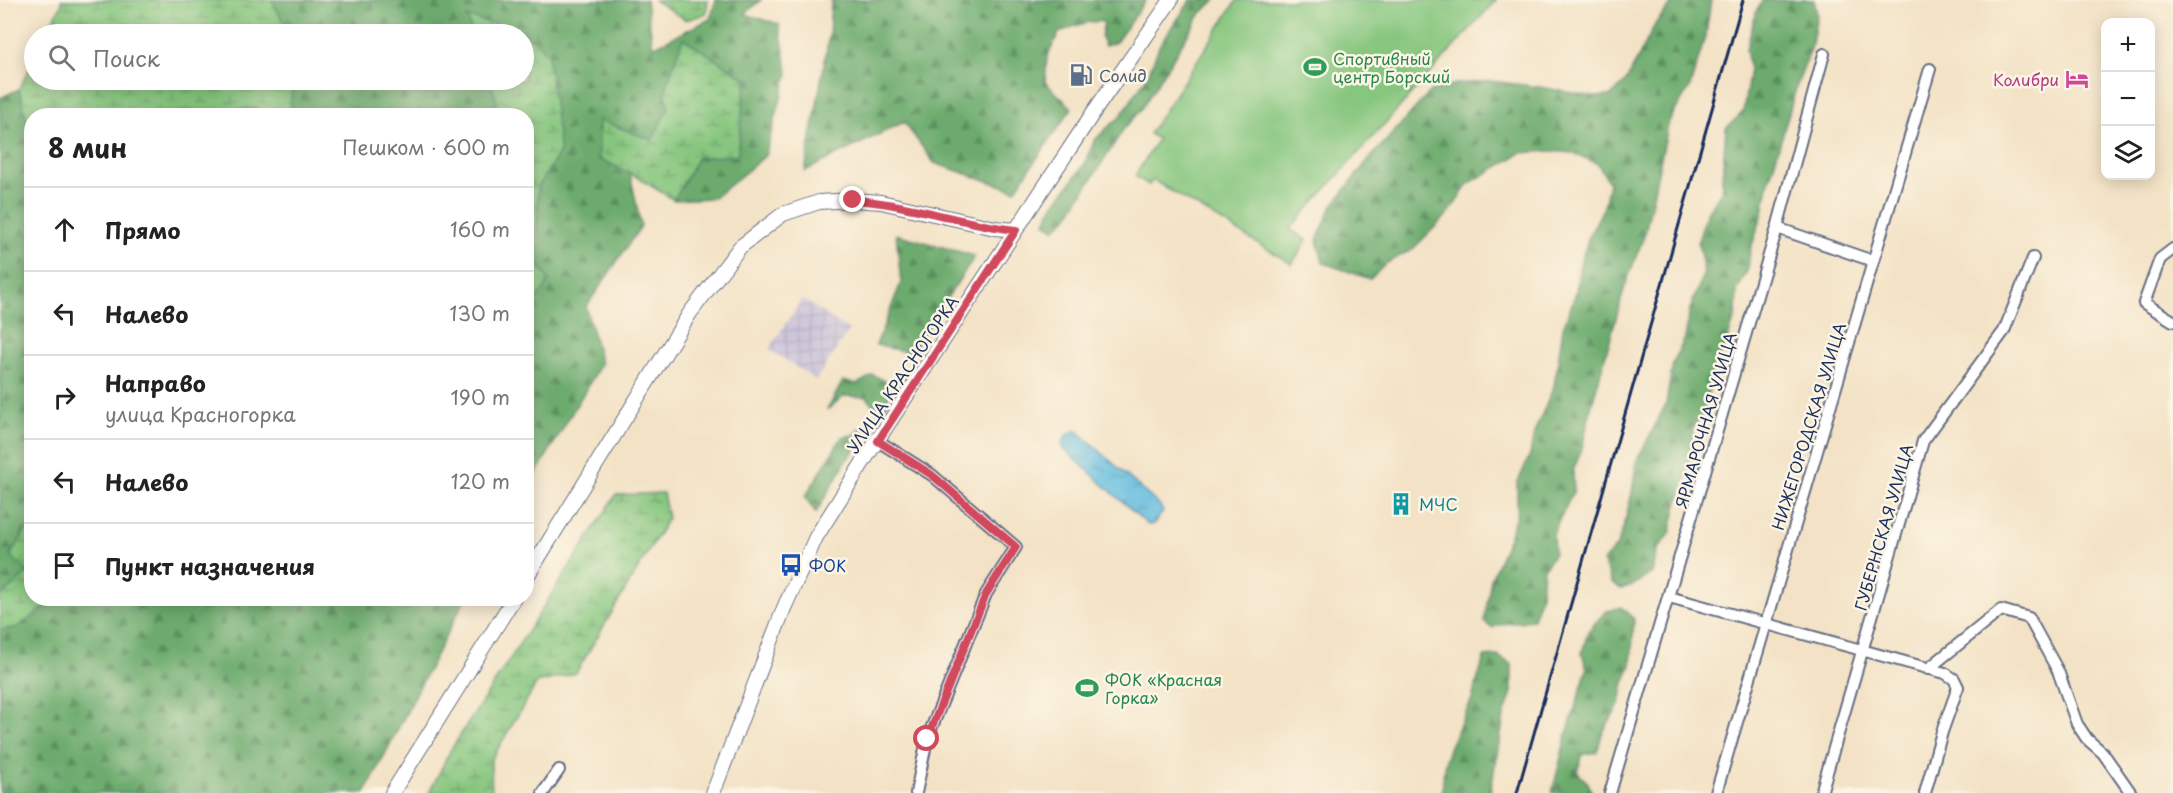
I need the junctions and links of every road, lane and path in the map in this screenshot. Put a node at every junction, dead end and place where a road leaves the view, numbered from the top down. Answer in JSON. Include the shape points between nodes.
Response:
{"nodes":[{"id":1,"x":1171,"y":0,"type":"edge"},
{"id":2,"x":1824,"y":54,"type":"dead end"},
{"id":3,"x":1930,"y":69,"type":"dead end"},
{"id":4,"x":1778,"y":228,"type":"junction"},
{"id":5,"x":1016,"y":230,"type":"junction"},
{"id":6,"x":2173,"y":249,"type":"edge"},
{"id":7,"x":2033,"y":258,"type":"dead end"},
{"id":8,"x":1873,"y":261,"type":"junction"},
{"id":9,"x":2173,"y":321,"type":"edge"},
{"id":10,"x":878,"y":441,"type":"junction"},
{"id":11,"x":534,"y":565,"type":"edge"},
{"id":12,"x":1669,"y":597,"type":"junction"},
{"id":13,"x":509,"y":606,"type":"edge"},
{"id":14,"x":1766,"y":623,"type":"junction"},
{"id":15,"x":1863,"y":651,"type":"junction"},
{"id":16,"x":1928,"y":669,"type":"junction"},
{"id":17,"x":559,"y":770,"type":"dead end"},
{"id":18,"x":392,"y":793,"type":"edge"},
{"id":19,"x":543,"y":793,"type":"edge"},
{"id":20,"x":713,"y":793,"type":"edge"},
{"id":21,"x":916,"y":793,"type":"edge"},
{"id":22,"x":1610,"y":793,"type":"edge"},
{"id":23,"x":1716,"y":793,"type":"edge"},
{"id":24,"x":1821,"y":793,"type":"edge"},
{"id":25,"x":1925,"y":793,"type":"edge"},
{"id":26,"x":2131,"y":793,"type":"edge"}],
"edges":[{"from":1,"to":5,"type":"main road","name":"УЛИЦА КРАСНОГОРКА"},
{"from":2,"to":4,"type":"street","name":"ЯРМАРОЧНАЯ УЛИЦА"},
{"from":3,"to":8,"type":"street","name":"НИЖЕГОРОДСКАЯ УЛИЦА"},
{"from":4,"to":8,"type":"street"},
{"from":4,"to":12,"type":"street","name":"ЯРМАРОЧНАЯ УЛИЦА"},
{"from":5,"to":10,"type":"main road","name":"УЛИЦА КРАСНОГОРКА"},
{"from":5,"to":11,"type":"main road","via":[[881,202],[853,200],[819,202],[783,214],[740,247],[690,313]]},
{"from":6,"to":9,"type":"street","via":[[2160,259],[2144,303]]},
{"from":7,"to":15,"type":"street","name":"ГУБЕРНСКАЯ УЛИЦА","via":[[2004,331],[1923,441]]},
{"from":8,"to":14,"type":"street","name":"НИЖЕГОРОДСКАЯ УЛИЦА"},
{"from":10,"to":20,"type":"main road","name":"УЛИЦА КРАСНОГОРКА","via":[[837,502],[801,569]]},
{"from":10,"to":21,"type":"street","via":[[932,475],[1016,547],[986,594],[927,739]]},
{"from":12,"to":14,"type":"street"},
{"from":12,"to":22,"type":"street","name":"ЯРМАРОЧНАЯ УЛИЦА"},
{"from":13,"to":18,"type":"main road"},
{"from":14,"to":15,"type":"street"},
{"from":14,"to":23,"type":"street","name":"НИЖЕГОРОДСКАЯ УЛИЦА"},
{"from":15,"to":16,"type":"street"},
{"from":15,"to":24,"type":"street","name":"ГУБЕРНСКАЯ УЛИЦА"},
{"from":16,"to":25,"type":"street","via":[[1945,673],[1958,687]]},
{"from":16,"to":26,"type":"street","via":[[2001,610],[2029,618],[2058,671],[2077,724]]},
{"from":17,"to":19,"type":"street"}]}
